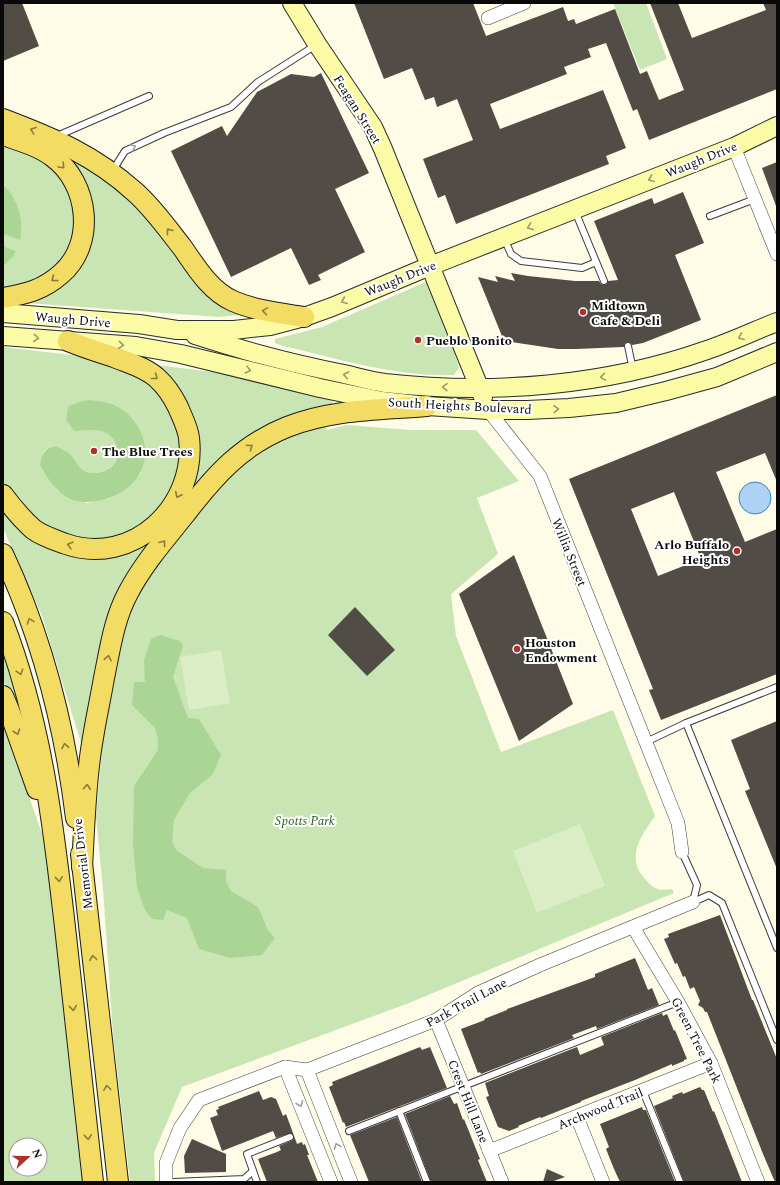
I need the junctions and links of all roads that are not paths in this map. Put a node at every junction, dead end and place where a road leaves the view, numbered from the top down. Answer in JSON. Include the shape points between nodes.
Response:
{"nodes":[{"id":1,"x":292,"y":3,"type":"edge"},
{"id":2,"x":524,"y":3,"type":"edge"},
{"id":3,"x":488,"y":18,"type":"dead end"},
{"id":4,"x":317,"y":44,"type":"junction"},
{"id":5,"x":149,"y":96,"type":"dead end"},
{"id":6,"x":3,"y":119,"type":"edge"},
{"id":7,"x":777,"y":126,"type":"edge"},
{"id":8,"x":3,"y":135,"type":"edge"},
{"id":9,"x":52,"y":138,"type":"junction"},
{"id":10,"x":734,"y":147,"type":"junction"},
{"id":11,"x":112,"y":173,"type":"junction"},
{"id":12,"x":755,"y":200,"type":"junction"},
{"id":13,"x":575,"y":209,"type":"junction"},
{"id":14,"x":710,"y":216,"type":"dead end"},
{"id":15,"x":504,"y":237,"type":"junction"},
{"id":16,"x":777,"y":254,"type":"edge"},
{"id":17,"x":596,"y":262,"type":"junction"},
{"id":18,"x":430,"y":266,"type":"junction"},
{"id":19,"x":604,"y":281,"type":"dead end"},
{"id":20,"x":3,"y":298,"type":"edge"},
{"id":21,"x":3,"y":313,"type":"edge"},
{"id":22,"x":304,"y":317,"type":"junction"},
{"id":23,"x":777,"y":322,"type":"edge"},
{"id":24,"x":177,"y":330,"type":"junction"},
{"id":25,"x":3,"y":336,"type":"edge"},
{"id":26,"x":68,"y":341,"type":"junction"},
{"id":27,"x":628,"y":346,"type":"dead end"},
{"id":28,"x":777,"y":352,"type":"edge"},
{"id":29,"x":680,"y":358,"type":"junction"},
{"id":30,"x":634,"y":370,"type":"junction"},
{"id":31,"x":687,"y":385,"type":"junction"},
{"id":32,"x":479,"y":388,"type":"junction"},
{"id":33,"x":426,"y":406,"type":"junction"},
{"id":34,"x":488,"y":410,"type":"junction"},
{"id":35,"x":3,"y":495,"type":"edge"},
{"id":36,"x":3,"y":554,"type":"edge"},
{"id":37,"x":3,"y":622,"type":"edge"},
{"id":38,"x":777,"y":687,"type":"edge"},
{"id":39,"x":3,"y":696,"type":"edge"},
{"id":40,"x":686,"y":723,"type":"junction"},
{"id":41,"x":646,"y":742,"type":"junction"},
{"id":42,"x":55,"y":840,"type":"junction"},
{"id":43,"x":682,"y":852,"type":"joint"},
{"id":44,"x":82,"y":867,"type":"junction"},
{"id":45,"x":693,"y":902,"type":"junction"},
{"id":46,"x":633,"y":927,"type":"junction"},
{"id":47,"x":777,"y":948,"type":"edge"},
{"id":48,"x":678,"y":1002,"type":"junction"},
{"id":49,"x":436,"y":1020,"type":"junction"},
{"id":50,"x":777,"y":1040,"type":"edge"},
{"id":51,"x":711,"y":1064,"type":"junction"},
{"id":52,"x":285,"y":1067,"type":"junction"},
{"id":53,"x":307,"y":1070,"type":"junction"},
{"id":54,"x":462,"y":1086,"type":"junction"},
{"id":55,"x":643,"y":1091,"type":"junction"},
{"id":56,"x":399,"y":1111,"type":"junction"},
{"id":57,"x":577,"y":1117,"type":"junction"},
{"id":58,"x":349,"y":1131,"type":"dead end"},
{"id":59,"x":290,"y":1137,"type":"dead end"},
{"id":60,"x":489,"y":1151,"type":"junction"},
{"id":61,"x":253,"y":1171,"type":"junction"},
{"id":62,"x":93,"y":1182,"type":"edge"},
{"id":63,"x":118,"y":1182,"type":"edge"},
{"id":64,"x":166,"y":1182,"type":"edge"},
{"id":65,"x":174,"y":1182,"type":"edge"},
{"id":66,"x":257,"y":1182,"type":"edge"},
{"id":67,"x":331,"y":1182,"type":"edge"},
{"id":68,"x":351,"y":1182,"type":"edge"},
{"id":69,"x":427,"y":1182,"type":"edge"},
{"id":70,"x":502,"y":1182,"type":"edge"},
{"id":71,"x":603,"y":1182,"type":"edge"},
{"id":72,"x":680,"y":1182,"type":"edge"},
{"id":73,"x":758,"y":1182,"type":"edge"}],
"edges":[{"from":1,"to":4,"type":"main road","name":"Feagan Street"},
{"from":2,"to":3,"type":"street"},
{"from":11,"to":4,"type":"lane","one_way":true,"via":[[125,151],[231,107],[258,82]]},
{"from":4,"to":18,"type":"main road","name":"Feagan Street","via":[[373,127]]},
{"from":5,"to":9,"type":"lane"},
{"from":9,"to":6,"type":"main road","one_way":true},
{"from":7,"to":10,"type":"main road","name":"Waugh Drive"},
{"from":8,"to":20,"type":"main road","one_way":true,"via":[[43,151],[65,169],[76,184],[82,202],[84,221],[82,240],[74,260],[62,274],[27,294]]},
{"from":9,"to":11,"type":"main road"},
{"from":10,"to":12,"type":"street"},
{"from":10,"to":13,"type":"main road","name":"Waugh Drive","one_way":true},
{"from":22,"to":11,"type":"main road","one_way":true,"via":[[255,310],[232,301],[202,275],[154,211]]},
{"from":12,"to":14,"type":"lane"},
{"from":12,"to":16,"type":"street"},
{"from":13,"to":15,"type":"main road","name":"Waugh Drive","one_way":true},
{"from":13,"to":17,"type":"lane"},
{"from":15,"to":17,"type":"lane","via":[[511,254],[521,261],[582,268]]},
{"from":15,"to":18,"type":"main road","name":"Waugh Drive"},
{"from":17,"to":19,"type":"lane"},
{"from":18,"to":22,"type":"main road","name":"Waugh Drive","one_way":true},
{"from":18,"to":32,"type":"main road","name":"Willia Street"},
{"from":21,"to":24,"type":"main road","name":"Waugh Drive","via":[[139,324]]},
{"from":22,"to":24,"type":"main road","name":"Waugh Drive","via":[[270,326],[234,330]]},
{"from":23,"to":29,"type":"main road","name":"South Heights Boulevard","one_way":true},
{"from":32,"to":24,"type":"main road","name":"South Heights Boulevard","one_way":true,"via":[[384,383],[242,350]]},
{"from":25,"to":26,"type":"main road","name":"Waugh Drive","one_way":true},
{"from":26,"to":33,"type":"main road","name":"South Heights Boulevard","one_way":true,"via":[[136,346],[382,401]]},
{"from":26,"to":35,"type":"main road","one_way":true,"via":[[139,367],[157,378],[172,395],[189,437],[190,459],[178,498],[152,529],[117,547],[95,549],[74,547],[34,530]]},
{"from":27,"to":30,"type":"lane"},
{"from":28,"to":31,"type":"main road","name":"South Heights Boulevard","via":[[717,377]]},
{"from":29,"to":30,"type":"main road","name":"South Heights Boulevard"},
{"from":29,"to":31,"type":"main road"},
{"from":30,"to":32,"type":"main road","name":"South Heights Boulevard","one_way":true,"via":[[566,382]]},
{"from":34,"to":31,"type":"main road","name":"South Heights Boulevard","one_way":true,"via":[[570,408],[616,402]]},
{"from":32,"to":34,"type":"main road","name":"Willia Street"},
{"from":33,"to":34,"type":"main road","name":"South Heights Boulevard"},
{"from":44,"to":33,"type":"main road","one_way":true,"via":[[91,747],[118,615],[138,575],[208,483],[246,448],[300,422],[339,412]]},
{"from":34,"to":41,"type":"street","name":"Willia Street","via":[[540,476]]},
{"from":44,"to":36,"type":"main road","name":"Memorial Drive","one_way":true,"via":[[71,778],[60,723],[30,621]]},
{"from":37,"to":42,"type":"main road","name":"Memorial Drive","one_way":true,"via":[[22,675],[36,729]]},
{"from":38,"to":40,"type":"lane"},
{"from":39,"to":42,"type":"main road","one_way":true},
{"from":40,"to":41,"type":"lane"},
{"from":40,"to":47,"type":"lane"},
{"from":41,"to":43,"type":"street","name":"Willia Street","via":[[678,823]]},
{"from":42,"to":62,"type":"main road","name":"Memorial Drive","one_way":true},
{"from":43,"to":45,"type":"lane","via":[[696,885]]},
{"from":63,"to":44,"type":"main road","name":"Memorial Drive","one_way":true},
{"from":45,"to":46,"type":"street","name":"Park Trail Lane"},
{"from":45,"to":50,"type":"lane","via":[[709,895],[722,903]]},
{"from":46,"to":48,"type":"street","name":"Green Tree Park"},
{"from":46,"to":49,"type":"street","name":"Park Trail Lane","via":[[478,993]]},
{"from":48,"to":51,"type":"street","name":"Green Tree Park"},
{"from":48,"to":54,"type":"lane"},
{"from":49,"to":53,"type":"street","name":"Park Trail Lane"},
{"from":49,"to":54,"type":"street","name":"Crest Hill Lane"},
{"from":51,"to":55,"type":"street","name":"Archwood Trail"},
{"from":51,"to":73,"type":"street","name":"Green Tree Park"},
{"from":52,"to":53,"type":"street","name":"Park Trail Lane"},
{"from":52,"to":64,"type":"street","name":"Park Trail Lane","via":[[199,1100],[180,1128],[166,1164]]},
{"from":52,"to":67,"type":"street","one_way":true},
{"from":68,"to":53,"type":"street","one_way":true},
{"from":54,"to":56,"type":"lane"},
{"from":54,"to":60,"type":"street","name":"Crest Hill Lane"},
{"from":55,"to":57,"type":"street","name":"Archwood Trail"},
{"from":55,"to":72,"type":"lane"},
{"from":56,"to":58,"type":"lane"},
{"from":56,"to":69,"type":"lane"},
{"from":57,"to":60,"type":"street","name":"Archwood Trail"},
{"from":57,"to":71,"type":"street"},
{"from":59,"to":61,"type":"lane","via":[[247,1154]]},
{"from":60,"to":70,"type":"street","name":"Crest Hill Lane"},
{"from":61,"to":65,"type":"lane","via":[[244,1179]]},
{"from":61,"to":66,"type":"lane"}]}
